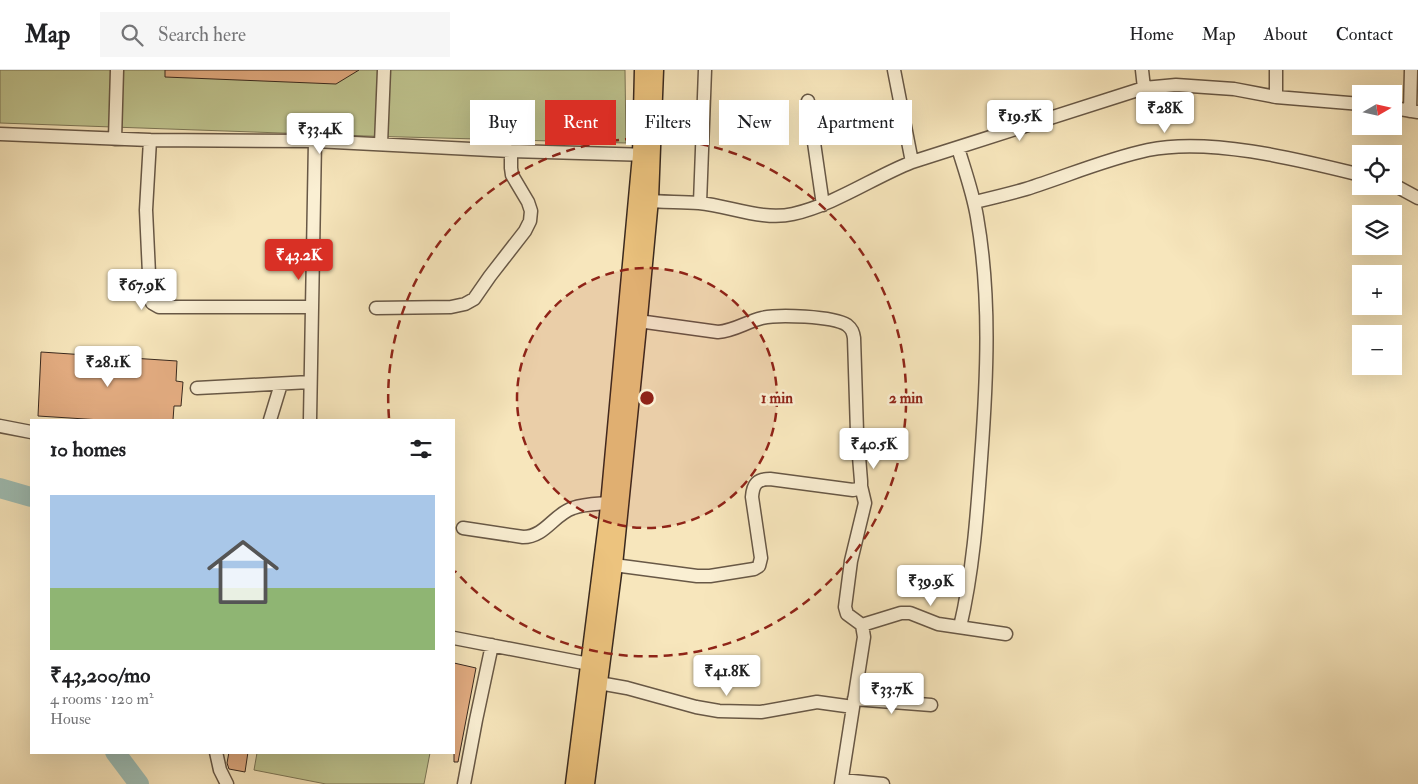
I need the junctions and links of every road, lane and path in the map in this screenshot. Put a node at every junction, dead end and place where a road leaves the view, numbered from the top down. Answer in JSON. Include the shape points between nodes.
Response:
{"nodes":[{"id":1,"x":117,"y":70,"type":"edge"},
{"id":2,"x":384,"y":70,"type":"edge"},
{"id":3,"x":642,"y":70,"type":"edge"},
{"id":4,"x":655,"y":70,"type":"edge"},
{"id":5,"x":706,"y":70,"type":"edge"},
{"id":6,"x":894,"y":70,"type":"edge"},
{"id":7,"x":1142,"y":70,"type":"edge"},
{"id":8,"x":1276,"y":70,"type":"edge"},
{"id":9,"x":1411,"y":70,"type":"edge"},
{"id":10,"x":1144,"y":88,"type":"junction"},
{"id":11,"x":1276,"y":97,"type":"junction"},
{"id":12,"x":1352,"y":103,"type":"edge"},
{"id":13,"x":1414,"y":111,"type":"edge"},
{"id":14,"x":0,"y":134,"type":"edge"},
{"id":15,"x":115,"y":139,"type":"junction"},
{"id":16,"x":150,"y":140,"type":"junction"},
{"id":17,"x":315,"y":141,"type":"junction"},
{"id":18,"x":380,"y":144,"type":"junction"},
{"id":19,"x":814,"y":145,"type":"edge"},
{"id":20,"x":958,"y":148,"type":"junction"},
{"id":21,"x":511,"y":151,"type":"junction"},
{"id":22,"x":646,"y":155,"type":"junction"},
{"id":23,"x":912,"y":162,"type":"junction"},
{"id":24,"x":1352,"y":173,"type":"edge"},
{"id":25,"x":1402,"y":189,"type":"edge"},
{"id":26,"x":1418,"y":198,"type":"edge"},
{"id":27,"x":643,"y":201,"type":"junction"},
{"id":28,"x":975,"y":202,"type":"junction"},
{"id":29,"x":695,"y":203,"type":"junction"},
{"id":30,"x":823,"y":205,"type":"junction"},
{"id":31,"x":312,"y":307,"type":"junction"},
{"id":32,"x":376,"y":308,"type":"dead end"},
{"id":33,"x":632,"y":320,"type":"junction"},
{"id":34,"x":310,"y":382,"type":"junction"},
{"id":35,"x":280,"y":384,"type":"junction"},
{"id":36,"x":197,"y":388,"type":"dead end"},
{"id":37,"x":270,"y":419,"type":"edge"},
{"id":38,"x":310,"y":419,"type":"edge"},
{"id":39,"x":0,"y":426,"type":"edge"},
{"id":40,"x":30,"y":432,"type":"edge"},
{"id":41,"x":861,"y":486,"type":"junction"},
{"id":42,"x":609,"y":503,"type":"junction"},
{"id":43,"x":463,"y":528,"type":"dead end"},
{"id":44,"x":614,"y":565,"type":"junction"},
{"id":45,"x":862,"y":625,"type":"junction"},
{"id":46,"x":960,"y":627,"type":"junction"},
{"id":47,"x":1006,"y":634,"type":"dead end"},
{"id":48,"x":455,"y":638,"type":"edge"},
{"id":49,"x":492,"y":645,"type":"junction"},
{"id":50,"x":589,"y":664,"type":"junction"},
{"id":51,"x":599,"y":684,"type":"junction"},
{"id":52,"x":853,"y":703,"type":"junction"},
{"id":53,"x":931,"y":705,"type":"dead end"},
{"id":54,"x":216,"y":754,"type":"edge"},
{"id":55,"x":841,"y":782,"type":"edge"},
{"id":56,"x":227,"y":784,"type":"edge"},
{"id":57,"x":464,"y":784,"type":"edge"},
{"id":58,"x":574,"y":784,"type":"edge"},
{"id":59,"x":587,"y":784,"type":"edge"},
{"id":60,"x":883,"y":784,"type":"edge"}],
"edges":[{"from":1,"to":15,"type":"street"},
{"from":2,"to":18,"type":"street"},
{"from":3,"to":22,"type":"main road"},
{"from":4,"to":22,"type":"main road"},
{"from":5,"to":29,"type":"street"},
{"from":6,"to":23,"type":"street"},
{"from":7,"to":10,"type":"street"},
{"from":8,"to":11,"type":"street"},
{"from":9,"to":13,"type":"street"},
{"from":10,"to":11,"type":"street","via":[[1176,85],[1234,89]]},
{"from":10,"to":20,"type":"street"},
{"from":11,"to":12,"type":"street"},
{"from":14,"to":15,"type":"street"},
{"from":15,"to":16,"type":"street"},
{"from":16,"to":17,"type":"street"},
{"from":16,"to":31,"type":"street","via":[[146,210],[152,302],[167,308]]},
{"from":17,"to":18,"type":"street"},
{"from":17,"to":31,"type":"street"},
{"from":18,"to":21,"type":"street"},
{"from":19,"to":30,"type":"street"},
{"from":20,"to":23,"type":"street"},
{"from":20,"to":28,"type":"street"},
{"from":21,"to":22,"type":"street"},
{"from":21,"to":32,"type":"street","via":[[512,175],[528,202],[530,221],[474,299],[451,307]]},
{"from":22,"to":27,"type":"main road"},
{"from":23,"to":30,"type":"street"},
{"from":24,"to":28,"type":"street","via":[[1288,158],[1222,148],[1174,147],[1109,160],[1027,189]]},
{"from":25,"to":26,"type":"street"},
{"from":27,"to":29,"type":"street"},
{"from":27,"to":33,"type":"main road"},
{"from":28,"to":46,"type":"street","via":[[986,291],[985,398],[974,554]]},
{"from":29,"to":30,"type":"street","via":[[776,217]]},
{"from":31,"to":34,"type":"street"},
{"from":33,"to":41,"type":"street","via":[[718,332],[728,332],[761,318],[780,315],[837,321],[846,325],[854,338]]},
{"from":33,"to":42,"type":"main road"},
{"from":33,"to":44,"type":"main road"},
{"from":34,"to":35,"type":"street"},
{"from":34,"to":38,"type":"street"},
{"from":35,"to":36,"type":"street"},
{"from":35,"to":37,"type":"street"},
{"from":39,"to":40,"type":"street"},
{"from":41,"to":44,"type":"street","via":[[853,490],[770,479],[756,482],[752,497],[762,558],[754,569],[697,576]]},
{"from":41,"to":45,"type":"street","via":[[864,503],[845,608],[847,614]]},
{"from":42,"to":43,"type":"street","via":[[573,508],[531,537]]},
{"from":42,"to":50,"type":"main road"},
{"from":44,"to":51,"type":"main road"},
{"from":45,"to":46,"type":"street","via":[[901,613]]},
{"from":45,"to":52,"type":"street","via":[[864,637]]},
{"from":46,"to":47,"type":"street"},
{"from":48,"to":49,"type":"street"},
{"from":49,"to":50,"type":"street"},
{"from":49,"to":57,"type":"street"},
{"from":50,"to":58,"type":"main road"},
{"from":51,"to":52,"type":"street","via":[[719,710],[761,712],[817,702]]},
{"from":51,"to":59,"type":"main road"},
{"from":52,"to":53,"type":"street"},
{"from":52,"to":55,"type":"street"},
{"from":54,"to":56,"type":"street"},
{"from":55,"to":60,"type":"street"}]}
